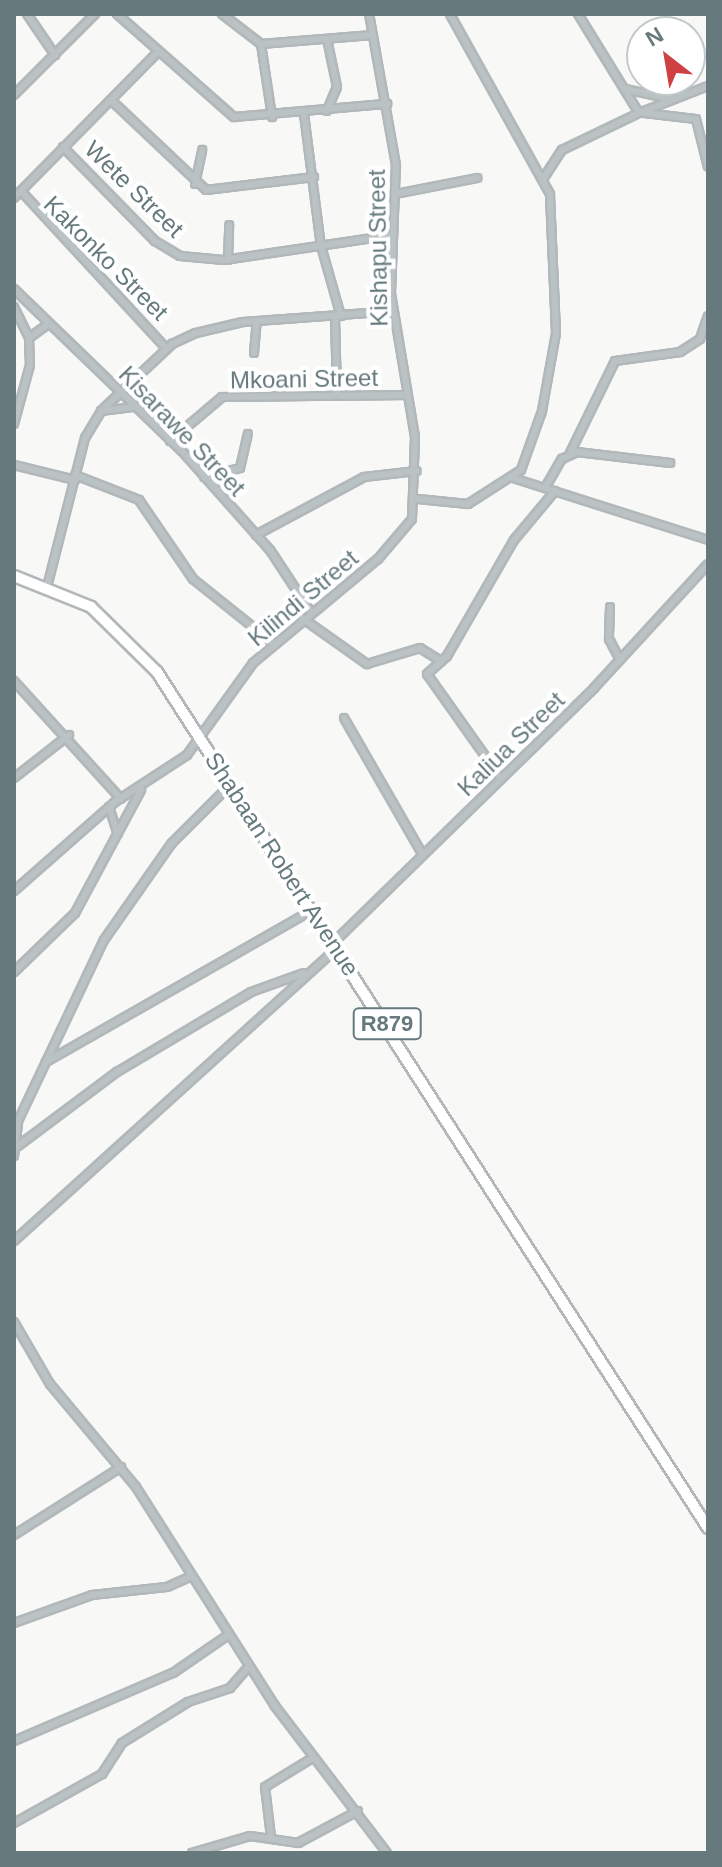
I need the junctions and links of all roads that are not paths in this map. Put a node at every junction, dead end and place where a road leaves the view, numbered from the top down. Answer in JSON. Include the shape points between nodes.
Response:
{"nodes":[{"id":1,"x":27,"y":14,"type":"edge"},
{"id":2,"x":95,"y":14,"type":"edge"},
{"id":3,"x":117,"y":14,"type":"edge"},
{"id":4,"x":222,"y":14,"type":"edge"},
{"id":5,"x":369,"y":14,"type":"edge"},
{"id":6,"x":450,"y":14,"type":"edge"},
{"id":7,"x":578,"y":14,"type":"edge"},
{"id":8,"x":373,"y":35,"type":"junction"},
{"id":9,"x":327,"y":39,"type":"junction"},
{"id":10,"x":261,"y":44,"type":"junction"},
{"id":11,"x":156,"y":54,"type":"junction"},
{"id":12,"x":55,"y":55,"type":"junction"},
{"id":13,"x":708,"y":86,"type":"edge"},
{"id":14,"x":17,"y":88,"type":"edge"},
{"id":15,"x":625,"y":89,"type":"junction"},
{"id":16,"x":14,"y":95,"type":"edge"},
{"id":17,"x":671,"y":99,"type":"junction"},
{"id":18,"x":112,"y":101,"type":"junction"},
{"id":19,"x":387,"y":104,"type":"junction"},
{"id":20,"x":327,"y":111,"type":"junction"},
{"id":21,"x":640,"y":113,"type":"junction"},
{"id":22,"x":304,"y":114,"type":"junction"},
{"id":23,"x":272,"y":117,"type":"junction"},
{"id":24,"x":63,"y":147,"type":"junction"},
{"id":25,"x":202,"y":150,"type":"dead end"},
{"id":26,"x":708,"y":167,"type":"edge"},
{"id":27,"x":314,"y":177,"type":"junction"},
{"id":28,"x":477,"y":178,"type":"dead end"},
{"id":29,"x":543,"y":179,"type":"junction"},
{"id":30,"x":195,"y":184,"type":"junction"},
{"id":31,"x":21,"y":191,"type":"junction"},
{"id":32,"x":395,"y":194,"type":"junction"},
{"id":33,"x":14,"y":198,"type":"edge"},
{"id":34,"x":229,"y":225,"type":"dead end"},
{"id":35,"x":393,"y":235,"type":"junction"},
{"id":36,"x":321,"y":246,"type":"junction"},
{"id":37,"x":228,"y":260,"type":"junction"},
{"id":38,"x":14,"y":289,"type":"edge"},
{"id":39,"x":392,"y":303,"type":"junction"},
{"id":40,"x":14,"y":307,"type":"edge"},
{"id":41,"x":708,"y":316,"type":"edge"},
{"id":42,"x":338,"y":317,"type":"junction"},
{"id":43,"x":257,"y":321,"type":"junction"},
{"id":44,"x":48,"y":324,"type":"junction"},
{"id":45,"x":29,"y":338,"type":"junction"},
{"id":46,"x":167,"y":349,"type":"junction"},
{"id":47,"x":254,"y":353,"type":"dead end"},
{"id":48,"x":405,"y":386,"type":"joint"},
{"id":49,"x":120,"y":390,"type":"junction"},
{"id":50,"x":337,"y":394,"type":"junction"},
{"id":51,"x":407,"y":395,"type":"junction"},
{"id":52,"x":16,"y":401,"type":"edge"},
{"id":53,"x":135,"y":407,"type":"junction"},
{"id":54,"x":101,"y":411,"type":"junction"},
{"id":55,"x":14,"y":424,"type":"edge"},
{"id":56,"x":248,"y":434,"type":"dead end"},
{"id":57,"x":170,"y":441,"type":"junction"},
{"id":58,"x":570,"y":453,"type":"junction"},
{"id":59,"x":670,"y":463,"type":"dead end"},
{"id":60,"x":14,"y":465,"type":"edge"},
{"id":61,"x":417,"y":471,"type":"junction"},
{"id":62,"x":204,"y":477,"type":"junction"},
{"id":63,"x":75,"y":478,"type":"junction"},
{"id":64,"x":513,"y":478,"type":"junction"},
{"id":65,"x":541,"y":489,"type":"junction"},
{"id":66,"x":555,"y":491,"type":"junction"},
{"id":67,"x":418,"y":499,"type":"junction"},
{"id":68,"x":256,"y":535,"type":"junction"},
{"id":69,"x":708,"y":540,"type":"edge"},
{"id":70,"x":708,"y":564,"type":"edge"},
{"id":71,"x":14,"y":576,"type":"edge"},
{"id":72,"x":47,"y":587,"type":"junction"},
{"id":73,"x":610,"y":607,"type":"dead end"},
{"id":74,"x":310,"y":611,"type":"junction"},
{"id":75,"x":302,"y":618,"type":"junction"},
{"id":76,"x":273,"y":643,"type":"junction"},
{"id":77,"x":619,"y":658,"type":"junction"},
{"id":78,"x":441,"y":661,"type":"junction"},
{"id":79,"x":14,"y":681,"type":"edge"},
{"id":80,"x":344,"y":718,"type":"dead end"},
{"id":81,"x":69,"y":735,"type":"junction"},
{"id":82,"x":202,"y":740,"type":"junction"},
{"id":83,"x":500,"y":777,"type":"junction"},
{"id":84,"x":14,"y":778,"type":"edge"},
{"id":85,"x":231,"y":784,"type":"junction"},
{"id":86,"x":141,"y":789,"type":"junction"},
{"id":87,"x":121,"y":799,"type":"junction"},
{"id":88,"x":109,"y":807,"type":"junction"},
{"id":89,"x":118,"y":834,"type":"junction"},
{"id":90,"x":421,"y":852,"type":"junction"},
{"id":91,"x":14,"y":891,"type":"edge"},
{"id":92,"x":311,"y":911,"type":"junction"},
{"id":93,"x":334,"y":946,"type":"junction"},
{"id":94,"x":14,"y":972,"type":"edge"},
{"id":95,"x":308,"y":972,"type":"junction"},
{"id":96,"x":46,"y":1062,"type":"junction"},
{"id":97,"x":18,"y":1146,"type":"junction"},
{"id":98,"x":14,"y":1156,"type":"edge"},
{"id":99,"x":14,"y":1241,"type":"edge"},
{"id":100,"x":14,"y":1322,"type":"edge"},
{"id":101,"x":121,"y":1467,"type":"junction"},
{"id":102,"x":708,"y":1528,"type":"edge"},
{"id":103,"x":14,"y":1535,"type":"edge"},
{"id":104,"x":189,"y":1577,"type":"junction"},
{"id":105,"x":14,"y":1623,"type":"edge"},
{"id":106,"x":228,"y":1635,"type":"junction"},
{"id":107,"x":249,"y":1666,"type":"junction"},
{"id":108,"x":14,"y":1741,"type":"edge"},
{"id":109,"x":314,"y":1757,"type":"junction"},
{"id":110,"x":358,"y":1811,"type":"junction"},
{"id":111,"x":14,"y":1823,"type":"edge"},
{"id":112,"x":271,"y":1837,"type":"junction"},
{"id":113,"x":192,"y":1853,"type":"edge"},
{"id":114,"x":387,"y":1853,"type":"edge"}],
"edges":[{"from":1,"to":12,"type":"street"},
{"from":2,"to":12,"type":"street"},
{"from":3,"to":11,"type":"street"},
{"from":4,"to":10,"type":"street"},
{"from":5,"to":8,"type":"street","name":"Kishapu Street"},
{"from":6,"to":29,"type":"street"},
{"from":7,"to":15,"type":"street"},
{"from":8,"to":9,"type":"street"},
{"from":8,"to":19,"type":"street","name":"Kishapu Street"},
{"from":9,"to":10,"type":"street"},
{"from":9,"to":20,"type":"street","via":[[337,87]]},
{"from":10,"to":23,"type":"street"},
{"from":11,"to":18,"type":"street"},
{"from":11,"to":23,"type":"street","via":[[234,117]]},
{"from":12,"to":14,"type":"street"},
{"from":13,"to":17,"type":"street"},
{"from":14,"to":16,"type":"street"},
{"from":15,"to":17,"type":"street"},
{"from":15,"to":21,"type":"street"},
{"from":17,"to":21,"type":"street"},
{"from":18,"to":24,"type":"street"},
{"from":18,"to":30,"type":"street"},
{"from":19,"to":20,"type":"street"},
{"from":19,"to":32,"type":"street","name":"Kishapu Street"},
{"from":20,"to":22,"type":"street"},
{"from":21,"to":26,"type":"street","via":[[696,119]]},
{"from":21,"to":29,"type":"street","via":[[566,147]]},
{"from":22,"to":23,"type":"street"},
{"from":22,"to":27,"type":"street"},
{"from":24,"to":31,"type":"street"},
{"from":24,"to":37,"type":"street","name":"Wete Street","via":[[166,250],[198,261]]},
{"from":25,"to":30,"type":"street"},
{"from":27,"to":30,"type":"street","via":[[217,192]]},
{"from":27,"to":36,"type":"street"},
{"from":28,"to":32,"type":"street"},
{"from":29,"to":64,"type":"street","via":[[557,253],[556,333],[542,411]]},
{"from":31,"to":33,"type":"street"},
{"from":31,"to":46,"type":"street","name":"Kakonko Street"},
{"from":32,"to":35,"type":"street","name":"Kishapu Street"},
{"from":34,"to":37,"type":"street"},
{"from":35,"to":36,"type":"street","name":"Wete Street"},
{"from":35,"to":39,"type":"street","name":"Kishapu Street"},
{"from":36,"to":37,"type":"street","name":"Wete Street"},
{"from":36,"to":42,"type":"street"},
{"from":38,"to":44,"type":"street","name":"Kisarawe Street"},
{"from":39,"to":42,"type":"street"},
{"from":39,"to":48,"type":"street","name":"Kishapu Street"},
{"from":40,"to":45,"type":"street"},
{"from":41,"to":58,"type":"street","via":[[700,339],[680,352],[616,360]]},
{"from":42,"to":43,"type":"street"},
{"from":42,"to":50,"type":"street"},
{"from":43,"to":46,"type":"street","via":[[196,333]]},
{"from":43,"to":47,"type":"street"},
{"from":44,"to":45,"type":"street"},
{"from":44,"to":49,"type":"street","name":"Kisarawe Street"},
{"from":45,"to":52,"type":"street","via":[[29,375]]},
{"from":46,"to":49,"type":"street"},
{"from":48,"to":51,"type":"street","name":"Kilindi Street"},
{"from":49,"to":53,"type":"street","name":"Kisarawe Street"},
{"from":49,"to":54,"type":"street"},
{"from":50,"to":51,"type":"street","name":"Mkoani Street"},
{"from":50,"to":57,"type":"street","name":"Mkoani Street","via":[[222,397]]},
{"from":51,"to":61,"type":"street","name":"Kilindi Street"},
{"from":52,"to":55,"type":"street"},
{"from":53,"to":54,"type":"street"},
{"from":53,"to":57,"type":"street","name":"Kisarawe Street"},
{"from":54,"to":63,"type":"street"},
{"from":56,"to":62,"type":"street","via":[[240,468]]},
{"from":57,"to":62,"type":"street","name":"Kisarawe Street"},
{"from":58,"to":59,"type":"street"},
{"from":58,"to":65,"type":"street"},
{"from":60,"to":63,"type":"street"},
{"from":61,"to":67,"type":"street","name":"Kilindi Street"},
{"from":61,"to":68,"type":"street","via":[[364,477]]},
{"from":62,"to":68,"type":"street","name":"Kisarawe Street"},
{"from":63,"to":72,"type":"street"},
{"from":63,"to":76,"type":"street","via":[[139,500],[209,596]]},
{"from":64,"to":65,"type":"street"},
{"from":64,"to":67,"type":"street","via":[[468,504]]},
{"from":65,"to":66,"type":"street"},
{"from":66,"to":69,"type":"street"},
{"from":66,"to":78,"type":"street","via":[[491,574]]},
{"from":67,"to":74,"type":"street","name":"Kilindi Street","via":[[395,543]]},
{"from":68,"to":74,"type":"street","name":"Kisarawe Street"},
{"from":70,"to":77,"type":"street","name":"Kaliua Street"},
{"from":71,"to":72,"type":"main road","name":"Shabaan Robert Avenue","number":"R879"},
{"from":72,"to":82,"type":"main road","name":"Shabaan Robert Avenue","number":"R879","via":[[125,634]]},
{"from":73,"to":77,"type":"street","via":[[609,639]]},
{"from":74,"to":75,"type":"street","name":"Kilindi Street"},
{"from":75,"to":76,"type":"street","name":"Kilindi Street"},
{"from":75,"to":78,"type":"street","via":[[367,664],[420,648]]},
{"from":76,"to":82,"type":"street","name":"Kilindi Street"},
{"from":77,"to":83,"type":"street","name":"Kaliua Street"},
{"from":78,"to":83,"type":"street","via":[[428,682]]},
{"from":79,"to":81,"type":"street"},
{"from":80,"to":90,"type":"street"},
{"from":81,"to":84,"type":"street"},
{"from":81,"to":87,"type":"street"},
{"from":82,"to":85,"type":"main road","name":"Shabaan Robert Avenue","number":"R879"},
{"from":82,"to":86,"type":"street","name":"Kilindi Street"},
{"from":83,"to":90,"type":"street","name":"Kaliua Street"},
{"from":85,"to":92,"type":"main road","name":"Shabaan Robert Avenue","number":"R879"},
{"from":85,"to":96,"type":"street","via":[[179,835],[110,930]]},
{"from":86,"to":87,"type":"street","name":"Kilindi Street"},
{"from":86,"to":89,"type":"street"},
{"from":87,"to":88,"type":"street","name":"Kilindi Street"},
{"from":88,"to":89,"type":"street"},
{"from":88,"to":91,"type":"street","name":"Kilindi Street"},
{"from":89,"to":94,"type":"street","via":[[75,913]]},
{"from":90,"to":93,"type":"street","name":"Kaliua Street"},
{"from":92,"to":93,"type":"main road","name":"Shabaan Robert Avenue","number":"R879"},
{"from":92,"to":96,"type":"street"},
{"from":93,"to":95,"type":"street","name":"Kaliua Street"},
{"from":93,"to":102,"type":"main road","name":"Shabaan Robert Avenue","number":"R879"},
{"from":95,"to":97,"type":"street","via":[[251,992],[117,1072]]},
{"from":95,"to":99,"type":"street","name":"Kaliua Street"},
{"from":96,"to":97,"type":"street","via":[[18,1121]]},
{"from":97,"to":98,"type":"street"},
{"from":100,"to":101,"type":"street","via":[[50,1384]]},
{"from":101,"to":103,"type":"street"},
{"from":101,"to":104,"type":"street"},
{"from":104,"to":105,"type":"street","via":[[167,1587],[92,1595]]},
{"from":104,"to":106,"type":"street"},
{"from":106,"to":107,"type":"street"},
{"from":106,"to":108,"type":"street","via":[[173,1673]]},
{"from":107,"to":109,"type":"street"},
{"from":107,"to":111,"type":"street","via":[[230,1688],[196,1698],[122,1743],[102,1774]]},
{"from":109,"to":110,"type":"street"},
{"from":109,"to":112,"type":"street","via":[[265,1787]]},
{"from":110,"to":112,"type":"street","via":[[298,1843]]},
{"from":110,"to":114,"type":"street"},
{"from":112,"to":113,"type":"street","via":[[235,1838]]}]}
